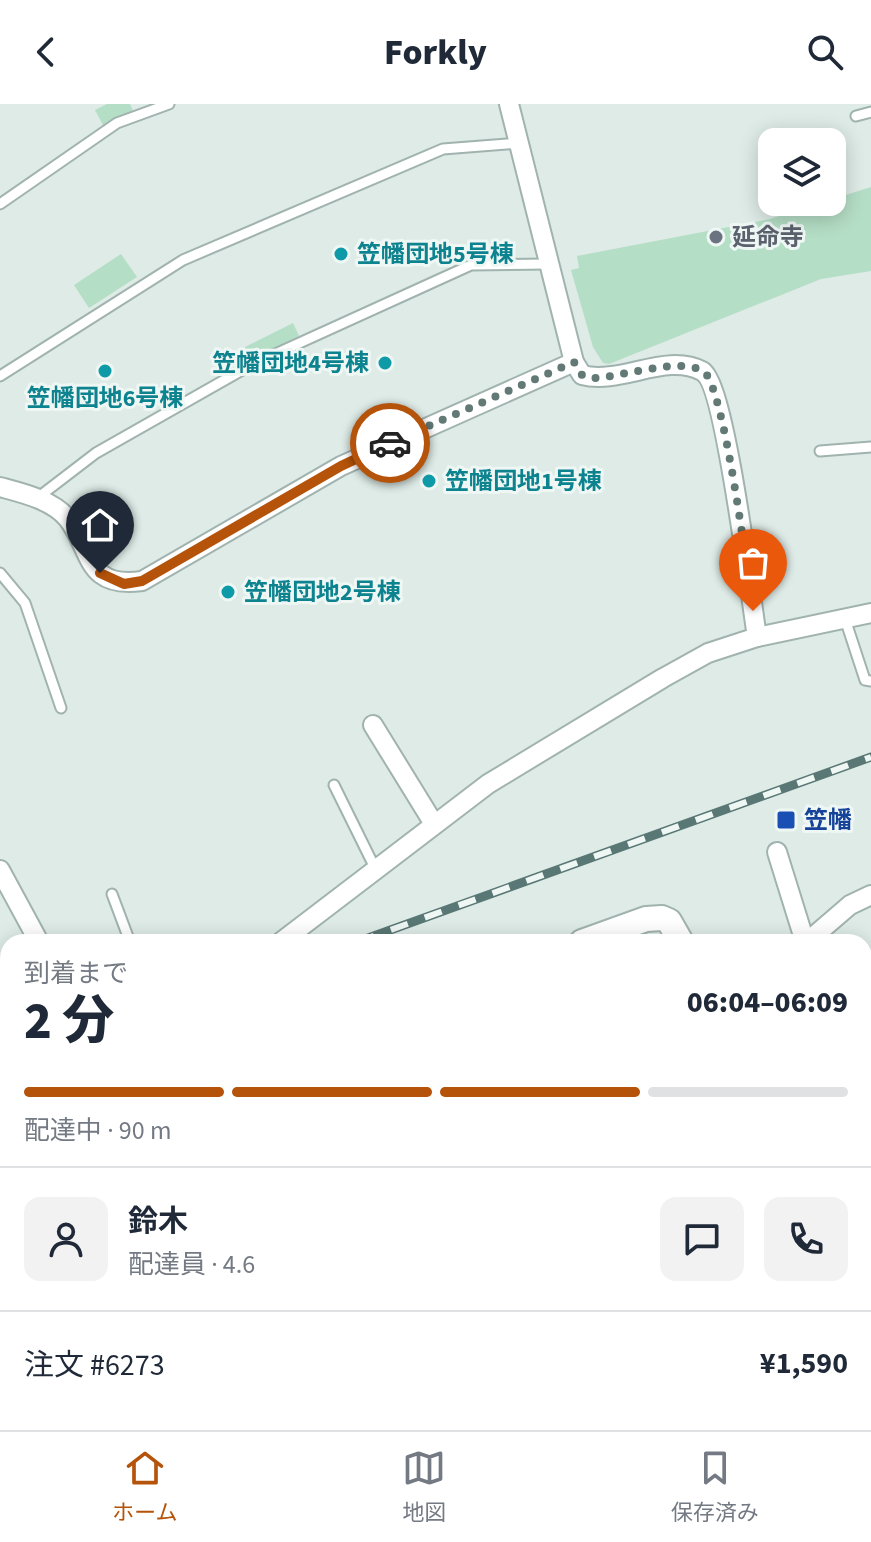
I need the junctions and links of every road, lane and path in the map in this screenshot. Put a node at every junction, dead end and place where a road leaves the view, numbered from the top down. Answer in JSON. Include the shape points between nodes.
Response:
{"nodes":[{"id":1,"x":169,"y":104,"type":"edge"},
{"id":2,"x":509,"y":104,"type":"edge"},
{"id":3,"x":871,"y":112,"type":"edge"},
{"id":4,"x":856,"y":116,"type":"dead end"},
{"id":5,"x":519,"y":143,"type":"junction"},
{"id":6,"x":0,"y":204,"type":"edge"},
{"id":7,"x":548,"y":264,"type":"junction"},
{"id":8,"x":574,"y":362,"type":"junction"},
{"id":9,"x":0,"y":376,"type":"edge"},
{"id":10,"x":871,"y":447,"type":"edge"},
{"id":11,"x":820,"y":451,"type":"dead end"},
{"id":12,"x":0,"y":487,"type":"edge"},
{"id":13,"x":36,"y":499,"type":"junction"},
{"id":14,"x":0,"y":573,"type":"edge"},
{"id":15,"x":871,"y":613,"type":"edge"},
{"id":16,"x":845,"y":619,"type":"junction"},
{"id":17,"x":757,"y":637,"type":"junction"},
{"id":18,"x":871,"y":681,"type":"edge"},
{"id":19,"x":61,"y":708,"type":"dead end"},
{"id":20,"x":373,"y":725,"type":"dead end"},
{"id":21,"x":334,"y":785,"type":"dead end"},
{"id":22,"x":434,"y":824,"type":"junction"},
{"id":23,"x":777,"y":852,"type":"dead end"},
{"id":24,"x":375,"y":868,"type":"junction"},
{"id":25,"x":0,"y":870,"type":"edge"},
{"id":26,"x":112,"y":894,"type":"dead end"},
{"id":27,"x":871,"y":895,"type":"edge"},
{"id":28,"x":35,"y":934,"type":"edge"},
{"id":29,"x":127,"y":934,"type":"edge"},
{"id":30,"x":291,"y":934,"type":"edge"},
{"id":31,"x":606,"y":934,"type":"edge"},
{"id":32,"x":676,"y":934,"type":"edge"},
{"id":33,"x":803,"y":934,"type":"edge"},
{"id":34,"x":816,"y":934,"type":"edge"}],
"edges":[{"from":1,"to":6,"type":"lane","via":[[117,123]]},
{"from":2,"to":5,"type":"street"},
{"from":3,"to":4,"type":"lane"},
{"from":5,"to":7,"type":"street"},
{"from":5,"to":9,"type":"lane","via":[[443,149],[183,260]]},
{"from":7,"to":8,"type":"street"},
{"from":7,"to":13,"type":"lane","via":[[471,265],[264,359],[96,453]]},
{"from":8,"to":13,"type":"street","via":[[341,466],[142,581],[124,584],[100,573],[86,558],[68,520]]},
{"from":8,"to":17,"type":"street","via":[[582,375],[593,378],[682,365],[704,372],[712,382]]},
{"from":10,"to":11,"type":"lane"},
{"from":12,"to":13,"type":"street"},
{"from":14,"to":19,"type":"lane","via":[[25,603]]},
{"from":15,"to":16,"type":"street"},
{"from":16,"to":17,"type":"street"},
{"from":16,"to":18,"type":"lane","via":[[865,680]]},
{"from":17,"to":22,"type":"street","via":[[708,653],[663,678],[488,784]]},
{"from":20,"to":22,"type":"street"},
{"from":21,"to":24,"type":"lane"},
{"from":22,"to":24,"type":"street"},
{"from":23,"to":33,"type":"street"},
{"from":24,"to":30,"type":"street"},
{"from":25,"to":28,"type":"street"},
{"from":26,"to":29,"type":"lane"},
{"from":27,"to":34,"type":"street"},
{"from":31,"to":32,"type":"street","via":[[654,918],[669,921]]}]}
